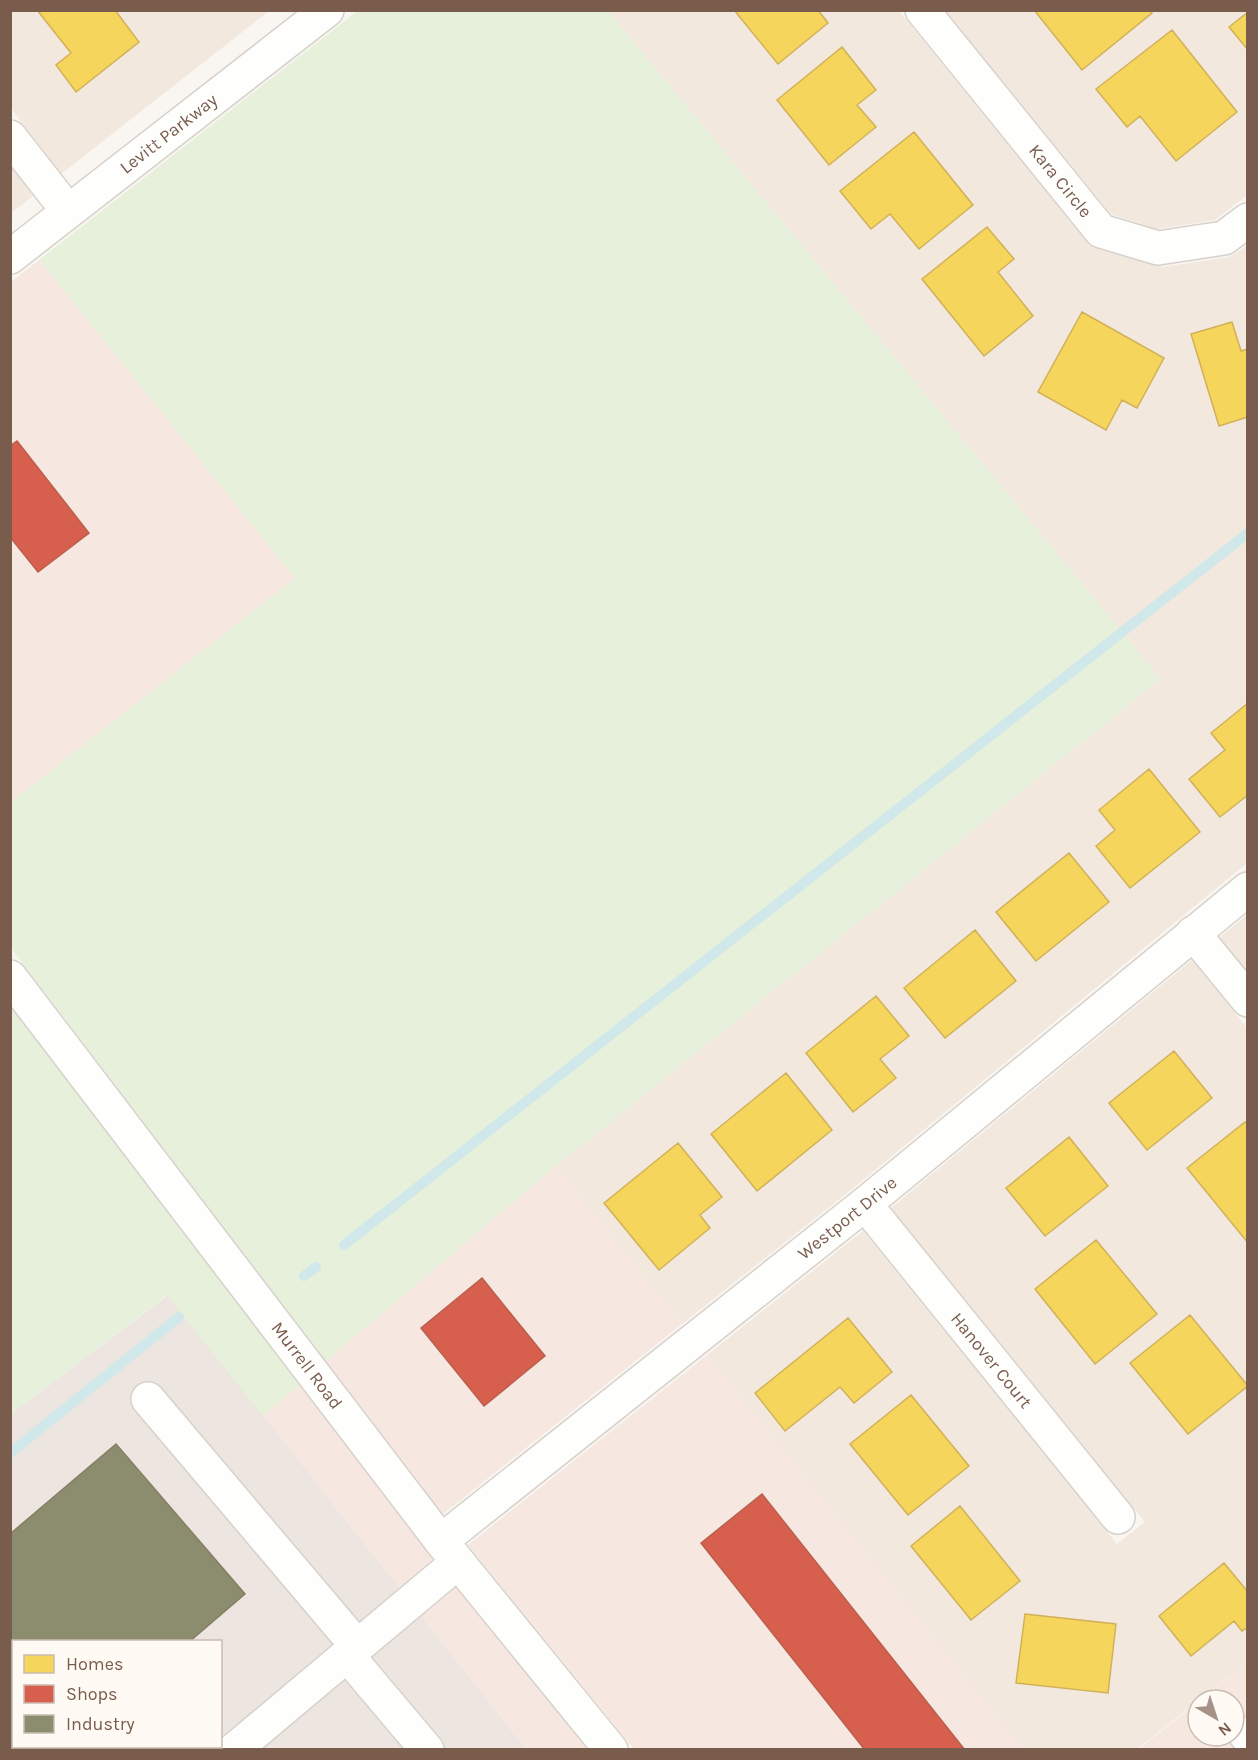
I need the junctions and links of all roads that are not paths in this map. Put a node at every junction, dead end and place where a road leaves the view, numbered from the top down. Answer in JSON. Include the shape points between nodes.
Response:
{"nodes":[{"id":1,"x":327,"y":10,"type":"edge"},
{"id":2,"x":922,"y":10,"type":"edge"},
{"id":3,"x":10,"y":137,"type":"edge"},
{"id":4,"x":68,"y":211,"type":"junction"},
{"id":5,"x":1248,"y":220,"type":"edge"},
{"id":6,"x":10,"y":257,"type":"edge"},
{"id":7,"x":1248,"y":889,"type":"edge"},
{"id":8,"x":1193,"y":933,"type":"junction"},
{"id":9,"x":10,"y":977,"type":"edge"},
{"id":10,"x":1248,"y":1000,"type":"edge"},
{"id":11,"x":865,"y":1204,"type":"junction"},
{"id":12,"x":148,"y":1399,"type":"dead end"},
{"id":13,"x":1118,"y":1517,"type":"dead end"},
{"id":14,"x":450,"y":1551,"type":"junction"},
{"id":15,"x":352,"y":1650,"type":"junction"},
{"id":16,"x":234,"y":1749,"type":"edge"},
{"id":17,"x":427,"y":1749,"type":"edge"},
{"id":18,"x":611,"y":1749,"type":"edge"}],
"edges":[{"from":1,"to":4,"type":"street","name":"Levitt Parkway"},
{"from":2,"to":5,"type":"street","name":"Kara Circle","via":[[1101,231],[1158,248],[1224,238]]},
{"from":3,"to":4,"type":"street"},
{"from":4,"to":6,"type":"street","name":"Levitt Parkway"},
{"from":7,"to":8,"type":"street","name":"Westport Drive"},
{"from":8,"to":10,"type":"street"},
{"from":8,"to":11,"type":"street","name":"Westport Drive"},
{"from":9,"to":14,"type":"street","name":"Murrell Road"},
{"from":11,"to":13,"type":"street","name":"Hanover Court"},
{"from":11,"to":14,"type":"street","name":"Westport Drive"},
{"from":12,"to":15,"type":"street"},
{"from":14,"to":15,"type":"street","name":"Westport Drive"},
{"from":14,"to":18,"type":"street","name":"Murrell Road"},
{"from":15,"to":16,"type":"street","name":"Westport Drive"},
{"from":15,"to":17,"type":"street"}]}
